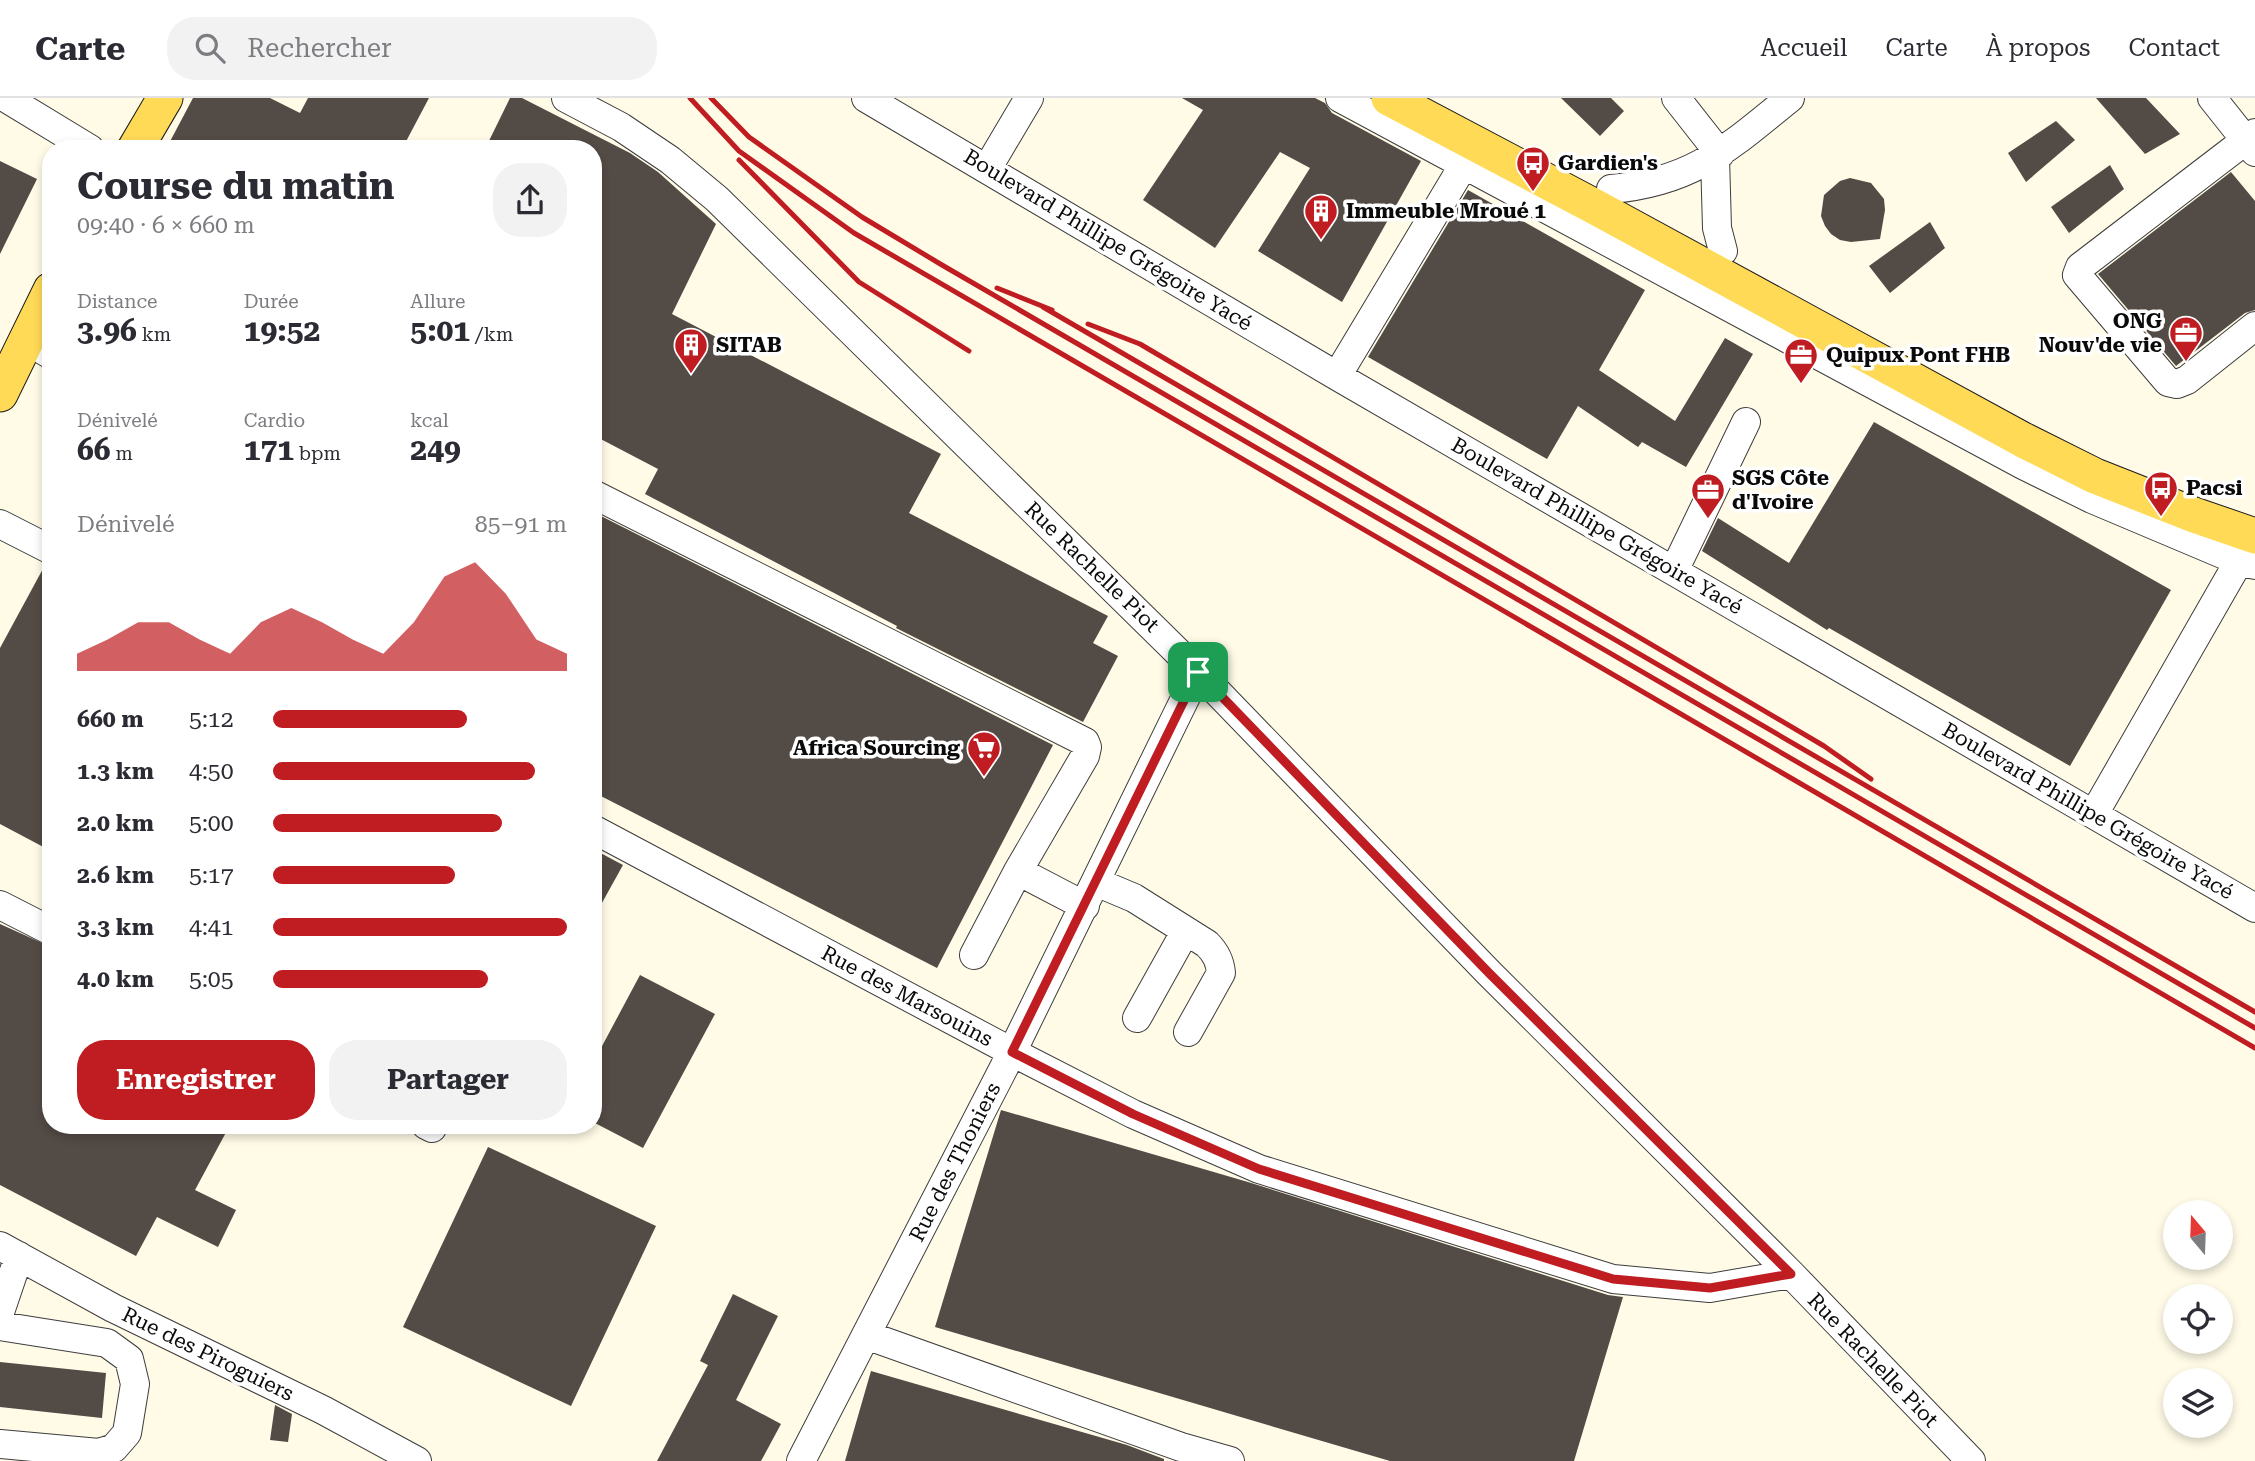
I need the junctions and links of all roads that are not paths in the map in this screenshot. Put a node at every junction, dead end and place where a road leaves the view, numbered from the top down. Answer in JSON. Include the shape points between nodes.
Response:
{"nodes":[{"id":1,"x":6,"y":98,"type":"edge"},
{"id":2,"x":165,"y":98,"type":"edge"},
{"id":3,"x":566,"y":98,"type":"edge"},
{"id":4,"x":866,"y":98,"type":"edge"},
{"id":5,"x":1029,"y":98,"type":"edge"},
{"id":6,"x":1340,"y":98,"type":"edge"},
{"id":7,"x":1389,"y":98,"type":"edge"},
{"id":8,"x":1439,"y":98,"type":"edge"},
{"id":9,"x":1676,"y":98,"type":"edge"},
{"id":10,"x":1790,"y":98,"type":"edge"},
{"id":11,"x":2212,"y":98,"type":"edge"},
{"id":12,"x":899,"y":101,"type":"edge"},
{"id":13,"x":75,"y":140,"type":"edge"},
{"id":14,"x":140,"y":140,"type":"edge"},
{"id":15,"x":942,"y":141,"type":"junction"},
{"id":16,"x":2252,"y":142,"type":"edge"},
{"id":17,"x":1718,"y":156,"type":"junction"},
{"id":18,"x":1463,"y":166,"type":"junction"},
{"id":19,"x":987,"y":169,"type":"junction"},
{"id":20,"x":1611,"y":189,"type":"junction"},
{"id":21,"x":1723,"y":251,"type":"junction"},
{"id":22,"x":2255,"y":326,"type":"edge"},
{"id":23,"x":42,"y":330,"type":"edge"},
{"id":24,"x":38,"y":348,"type":"edge"},
{"id":25,"x":1337,"y":376,"type":"junction"},
{"id":26,"x":0,"y":394,"type":"edge"},
{"id":27,"x":1746,"y":422,"type":"dead end"},
{"id":28,"x":602,"y":499,"type":"edge"},
{"id":29,"x":2161,"y":501,"type":"junction"},
{"id":30,"x":2255,"y":513,"type":"edge"},
{"id":31,"x":0,"y":524,"type":"edge"},
{"id":32,"x":2189,"y":540,"type":"junction"},
{"id":33,"x":42,"y":545,"type":"edge"},
{"id":34,"x":2250,"y":554,"type":"edge"},
{"id":35,"x":1674,"y":571,"type":"junction"},
{"id":36,"x":1198,"y":672,"type":"junction"},
{"id":37,"x":2094,"y":814,"type":"junction"},
{"id":38,"x":602,"y":834,"type":"edge"},
{"id":39,"x":1018,"y":871,"type":"junction"},
{"id":40,"x":1091,"y":894,"type":"junction"},
{"id":41,"x":0,"y":905,"type":"edge"},
{"id":42,"x":2255,"y":908,"type":"edge"},
{"id":43,"x":42,"y":926,"type":"edge"},
{"id":44,"x":1185,"y":932,"type":"junction"},
{"id":45,"x":974,"y":955,"type":"dead end"},
{"id":46,"x":1137,"y":1018,"type":"dead end"},
{"id":47,"x":1188,"y":1032,"type":"dead end"},
{"id":48,"x":1012,"y":1052,"type":"junction"},
{"id":49,"x":10,"y":1251,"type":"edge"},
{"id":50,"x":1791,"y":1274,"type":"junction"},
{"id":51,"x":0,"y":1312,"type":"edge"},
{"id":52,"x":0,"y":1326,"type":"edge"},
{"id":53,"x":866,"y":1335,"type":"junction"},
{"id":54,"x":0,"y":1444,"type":"edge"},
{"id":55,"x":417,"y":1461,"type":"edge"},
{"id":56,"x":801,"y":1461,"type":"edge"},
{"id":57,"x":1230,"y":1461,"type":"edge"},
{"id":58,"x":1971,"y":1461,"type":"edge"}],
"edges":[{"from":1,"to":13,"type":"street"},
{"from":2,"to":14,"type":"main road"},
{"from":3,"to":36,"type":"street","name":"Rue Rachelle Piot","via":[[621,127],[717,199]]},
{"from":4,"to":15,"type":"street","name":"Boulevard Phillipe Grégoire Yacé"},
{"from":5,"to":19,"type":"street"},
{"from":6,"to":18,"type":"street"},
{"from":7,"to":29,"type":"main road","via":[[2023,440],[2095,476]]},
{"from":8,"to":20,"type":"main road"},
{"from":9,"to":17,"type":"street"},
{"from":10,"to":17,"type":"street"},
{"from":11,"to":16,"type":"street"},
{"from":12,"to":15,"type":"street","name":"Boulevard Phillipe Grégoire Yacé"},
{"from":15,"to":19,"type":"street","name":"Boulevard Phillipe Grégoire Yacé"},
{"from":16,"to":22,"type":"street","via":[[2080,267],[2077,275],[2168,382],[2187,380]]},
{"from":17,"to":20,"type":"street","via":[[1670,179]]},
{"from":17,"to":21,"type":"street","via":[[1717,228]]},
{"from":18,"to":25,"type":"street"},
{"from":18,"to":32,"type":"street","via":[[2023,465]]},
{"from":19,"to":25,"type":"street","name":"Boulevard Phillipe Grégoire Yacé"},
{"from":20,"to":21,"type":"main road"},
{"from":21,"to":30,"type":"main road","via":[[2034,424],[2106,458]]},
{"from":23,"to":24,"type":"main road"},
{"from":24,"to":26,"type":"main road"},
{"from":25,"to":35,"type":"street","name":"Boulevard Phillipe Grégoire Yacé"},
{"from":27,"to":35,"type":"street"},
{"from":28,"to":39,"type":"street","via":[[1085,742],[1085,755]]},
{"from":29,"to":32,"type":"main road"},
{"from":29,"to":34,"type":"main road"},
{"from":31,"to":33,"type":"street"},
{"from":32,"to":34,"type":"street"},
{"from":34,"to":37,"type":"street"},
{"from":35,"to":37,"type":"street","name":"Boulevard Phillipe Grégoire Yacé"},
{"from":36,"to":40,"type":"street","name":"Rue des Thoniers"},
{"from":36,"to":50,"type":"street","name":"Rue Rachelle Piot","via":[[1489,973]]},
{"from":37,"to":42,"type":"street","name":"Boulevard Phillipe Grégoire Yacé"},
{"from":38,"to":48,"type":"street","name":"Rue des Marsouins"},
{"from":39,"to":40,"type":"street"},
{"from":39,"to":45,"type":"street"},
{"from":40,"to":44,"type":"street","via":[[1134,898]]},
{"from":40,"to":48,"type":"street","name":"Rue des Thoniers"},
{"from":41,"to":43,"type":"street"},
{"from":44,"to":46,"type":"street"},
{"from":44,"to":47,"type":"street","via":[[1215,953],[1221,973]]},
{"from":48,"to":50,"type":"street","name":"Rue des Marsouins","via":[[1133,1114],[1259,1169],[1613,1279],[1710,1288]]},
{"from":48,"to":53,"type":"street","name":"Rue des Thoniers"},
{"from":49,"to":51,"type":"street"},
{"from":49,"to":55,"type":"street","name":"Rue des Piroguiers"},
{"from":50,"to":58,"type":"street","name":"Rue Rachelle Piot"},
{"from":52,"to":54,"type":"street","via":[[107,1343],[129,1359],[135,1384],[127,1433],[114,1448],[99,1453]]},
{"from":53,"to":56,"type":"street","name":"Rue des Thoniers"},
{"from":53,"to":57,"type":"street"}]}
